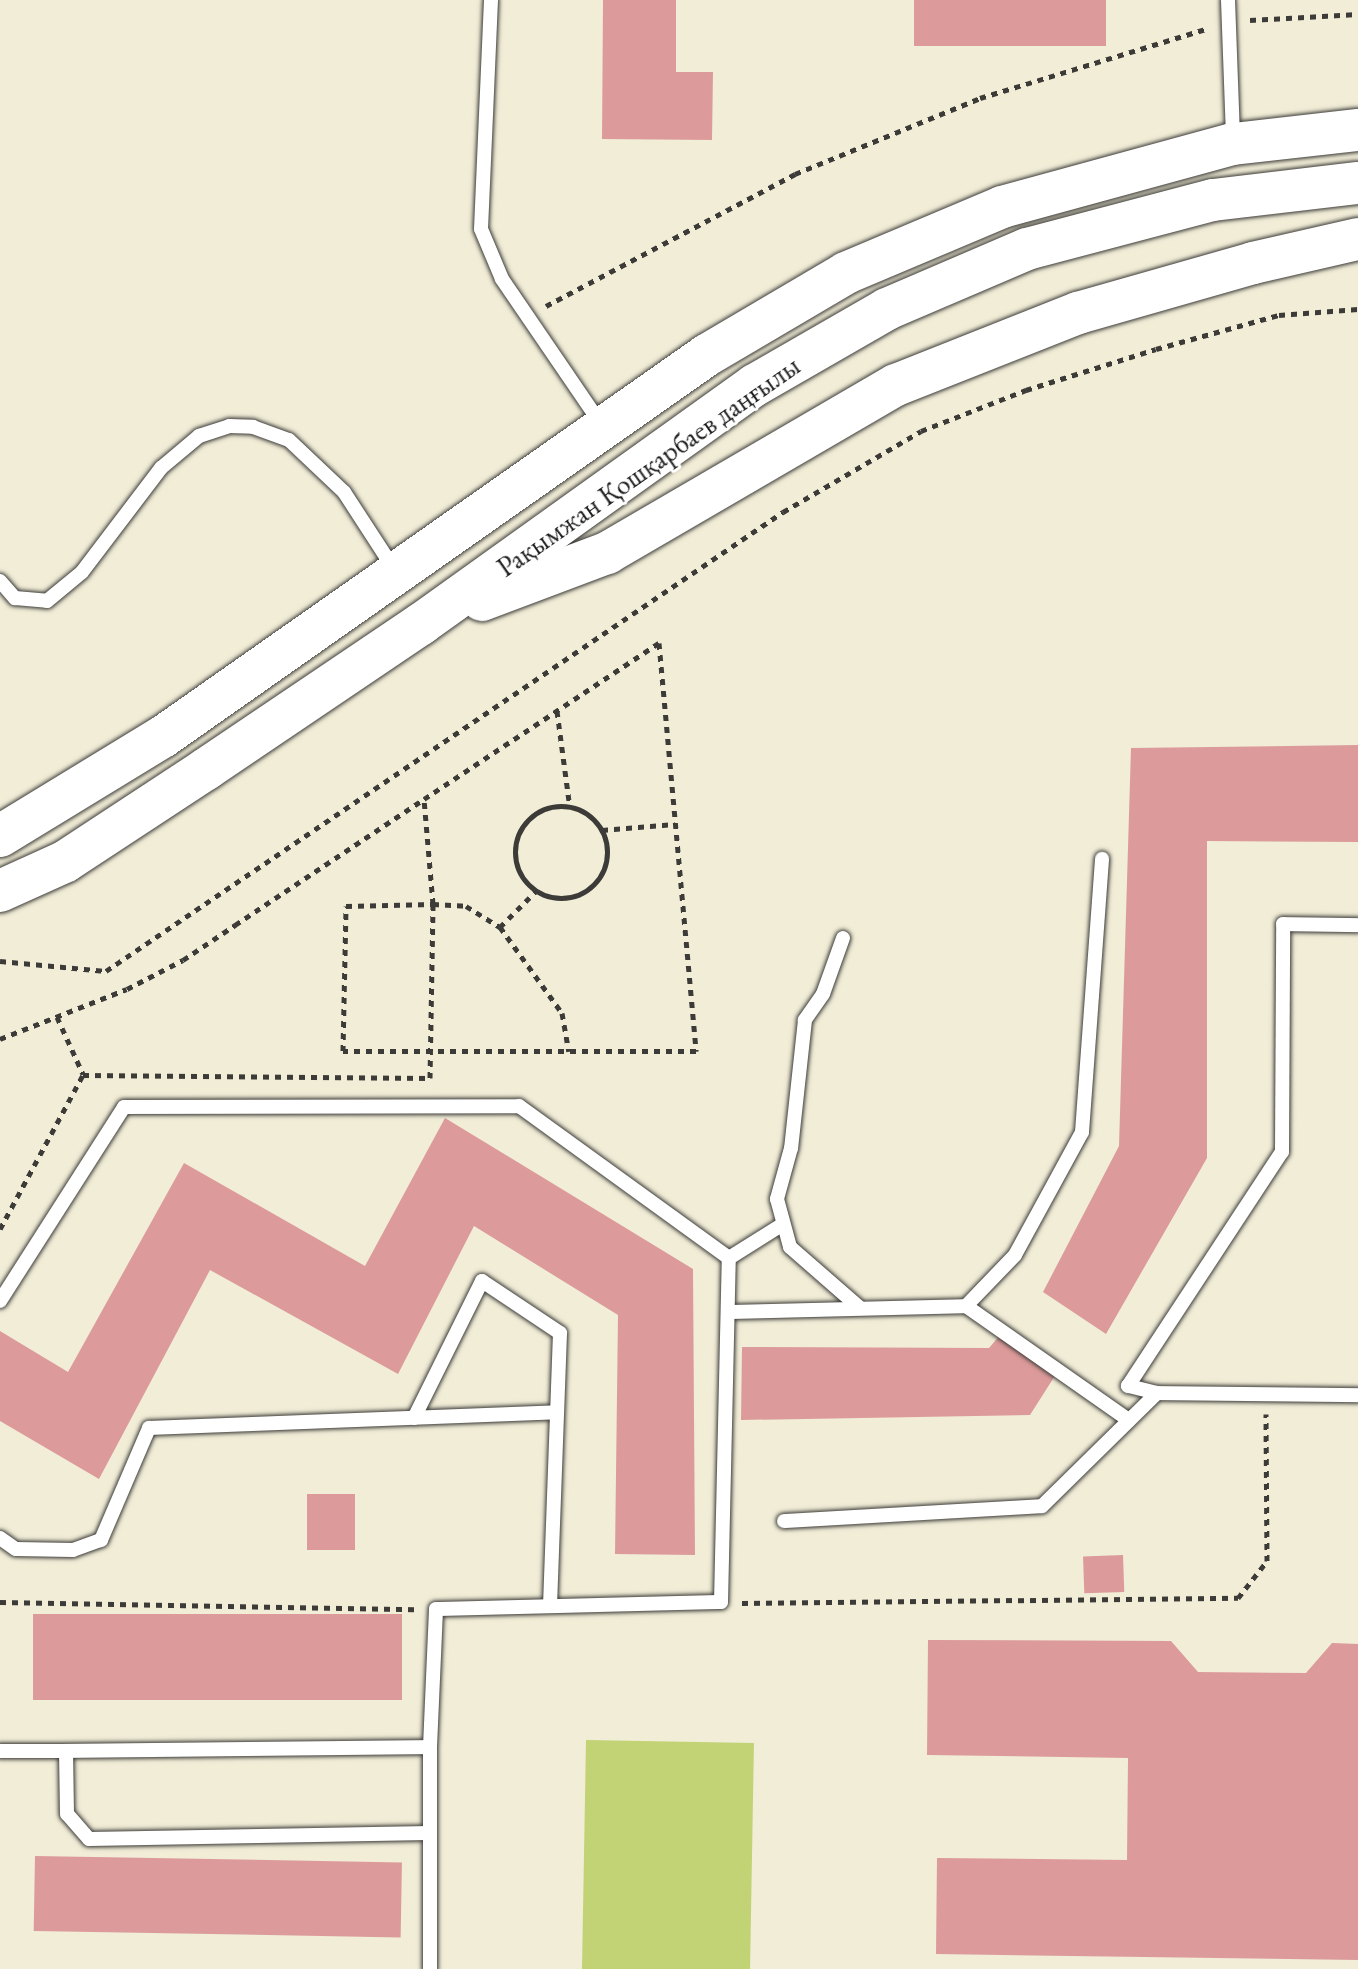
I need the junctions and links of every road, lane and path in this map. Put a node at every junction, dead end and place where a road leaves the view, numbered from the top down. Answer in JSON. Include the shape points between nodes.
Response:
{"nodes":[{"id":1,"x":491,"y":0,"type":"edge"},
{"id":2,"x":1228,"y":0,"type":"edge"},
{"id":3,"x":1358,"y":14,"type":"edge"},
{"id":4,"x":1231,"y":21,"type":"junction"},
{"id":5,"x":1358,"y":130,"type":"edge"},
{"id":6,"x":1233,"y":144,"type":"junction"},
{"id":7,"x":1358,"y":183,"type":"edge"},
{"id":8,"x":1358,"y":239,"type":"edge"},
{"id":9,"x":1358,"y":309,"type":"edge"},
{"id":10,"x":527,"y":316,"type":"junction"},
{"id":11,"x":603,"y":427,"type":"junction"},
{"id":12,"x":396,"y":573,"type":"junction"},
{"id":13,"x":0,"y":581,"type":"edge"},
{"id":14,"x":421,"y":624,"type":"junction"},
{"id":15,"x":557,"y":711,"type":"junction"},
{"id":16,"x":424,"y":799,"type":"junction"},
{"id":17,"x":570,"y":808,"type":"junction"},
{"id":18,"x":675,"y":824,"type":"junction"},
{"id":19,"x":602,"y":830,"type":"junction"},
{"id":20,"x":0,"y":836,"type":"edge"},
{"id":21,"x":1102,"y":859,"type":"dead end"},
{"id":22,"x":0,"y":891,"type":"edge"},
{"id":23,"x":536,"y":891,"type":"junction"},
{"id":24,"x":433,"y":904,"type":"junction"},
{"id":25,"x":1358,"y":925,"type":"edge"},
{"id":26,"x":500,"y":927,"type":"junction"},
{"id":27,"x":843,"y":938,"type":"dead end"},
{"id":28,"x":0,"y":961,"type":"edge"},
{"id":29,"x":57,"y":1017,"type":"junction"},
{"id":30,"x":0,"y":1039,"type":"edge"},
{"id":31,"x":429,"y":1051,"type":"junction"},
{"id":32,"x":569,"y":1051,"type":"junction"},
{"id":33,"x":83,"y":1075,"type":"junction"},
{"id":34,"x":780,"y":1226,"type":"junction"},
{"id":35,"x":0,"y":1229,"type":"edge"},
{"id":36,"x":729,"y":1258,"type":"junction"},
{"id":37,"x":0,"y":1301,"type":"edge"},
{"id":38,"x":966,"y":1306,"type":"junction"},
{"id":39,"x":860,"y":1308,"type":"junction"},
{"id":40,"x":728,"y":1312,"type":"junction"},
{"id":41,"x":1157,"y":1393,"type":"junction"},
{"id":42,"x":1266,"y":1394,"type":"junction"},
{"id":43,"x":1358,"y":1395,"type":"edge"},
{"id":44,"x":557,"y":1412,"type":"junction"},
{"id":45,"x":414,"y":1418,"type":"junction"},
{"id":46,"x":1129,"y":1420,"type":"junction"},
{"id":47,"x":784,"y":1521,"type":"dead end"},
{"id":48,"x":0,"y":1538,"type":"edge"},
{"id":49,"x":0,"y":1602,"type":"edge"},
{"id":50,"x":721,"y":1602,"type":"junction"},
{"id":51,"x":550,"y":1606,"type":"junction"},
{"id":52,"x":436,"y":1609,"type":"junction"},
{"id":53,"x":430,"y":1747,"type":"junction"},
{"id":54,"x":0,"y":1751,"type":"edge"},
{"id":55,"x":66,"y":1751,"type":"junction"},
{"id":56,"x":429,"y":1833,"type":"junction"},
{"id":57,"x":430,"y":1969,"type":"edge"}],
"edges":[{"from":1,"to":10,"type":"lane","via":[[481,229],[502,279]]},
{"from":2,"to":4,"type":"lane"},
{"from":3,"to":4,"type":"path"},
{"from":4,"to":6,"type":"lane"},
{"from":4,"to":10,"type":"path","via":[[980,98],[795,174]]},
{"from":5,"to":6,"type":"main road","name":"Рақымжан Қошқарбаев даңғылы"},
{"from":6,"to":11,"type":"main road","name":"Рақымжан Қошқарбаев даңғылы","via":[[1002,207],[846,273],[707,355]]},
{"from":7,"to":14,"type":"main road","name":"Рақымжан Қошқарбаев даңғылы","via":[[1213,200],[1027,249],[887,309],[755,385]]},
{"from":8,"to":14,"type":"main road","via":[[1078,313],[896,385],[607,553]]},
{"from":9,"to":28,"type":"path","via":[[1279,315],[1156,349],[1026,390],[921,431],[783,512],[106,971]]},
{"from":10,"to":11,"type":"lane"},
{"from":11,"to":12,"type":"main road","name":"Рақымжан Қошқарбаев даңғылы"},
{"from":12,"to":13,"type":"lane","via":[[344,492],[289,440],[253,427],[229,426],[199,436],[161,468],[82,572],[47,601],[15,598]]},
{"from":12,"to":20,"type":"main road","name":"Рақымжан Қошқарбаев даңғылы","via":[[164,736]]},
{"from":14,"to":22,"type":"main road","name":"Рақымжан Қошқарбаев даңғылы","via":[[66,861]]},
{"from":15,"to":16,"type":"path"},
{"from":15,"to":17,"type":"path"},
{"from":15,"to":18,"type":"path","via":[[659,643]]},
{"from":16,"to":24,"type":"path"},
{"from":16,"to":29,"type":"path","via":[[183,960]]},
{"from":17,"to":19,"type":"path","via":[[592,818]]},
{"from":17,"to":23,"type":"path","via":[[547,809],[522,828],[516,858]]},
{"from":18,"to":19,"type":"path"},
{"from":18,"to":32,"type":"path","via":[[696,1051]]},
{"from":19,"to":23,"type":"path","via":[[607,861],[590,888],[561,898]]},
{"from":21,"to":38,"type":"lane","via":[[1082,1132],[1015,1255]]},
{"from":23,"to":26,"type":"path"},
{"from":24,"to":26,"type":"path","via":[[466,906]]},
{"from":24,"to":31,"type":"path"},
{"from":24,"to":31,"type":"path","via":[[346,906],[343,1051]]},
{"from":25,"to":41,"type":"lane","via":[[1283,924],[1282,1152],[1128,1386]]},
{"from":26,"to":32,"type":"path","via":[[562,1013]]},
{"from":27,"to":34,"type":"lane","via":[[823,994],[805,1020],[791,1148],[777,1199]]},
{"from":29,"to":30,"type":"path"},
{"from":29,"to":33,"type":"path"},
{"from":31,"to":32,"type":"path"},
{"from":31,"to":33,"type":"path","via":[[430,1078]]},
{"from":33,"to":35,"type":"path"},
{"from":34,"to":36,"type":"lane"},
{"from":34,"to":39,"type":"lane","via":[[790,1247]]},
{"from":36,"to":37,"type":"lane","via":[[519,1106],[124,1107]]},
{"from":36,"to":40,"type":"lane"},
{"from":38,"to":39,"type":"lane"},
{"from":38,"to":46,"type":"lane"},
{"from":39,"to":40,"type":"lane"},
{"from":40,"to":50,"type":"lane"},
{"from":41,"to":42,"type":"lane"},
{"from":41,"to":46,"type":"lane"},
{"from":42,"to":43,"type":"lane"},
{"from":42,"to":50,"type":"path","via":[[1267,1561],[1238,1598]]},
{"from":44,"to":45,"type":"lane"},
{"from":44,"to":45,"type":"lane","via":[[560,1333],[482,1281]]},
{"from":44,"to":51,"type":"lane"},
{"from":45,"to":48,"type":"lane","via":[[149,1428],[101,1540],[73,1550],[44,1550],[16,1549]]},
{"from":46,"to":47,"type":"lane","via":[[1042,1506]]},
{"from":49,"to":52,"type":"path"},
{"from":50,"to":51,"type":"lane"},
{"from":51,"to":52,"type":"lane"},
{"from":52,"to":53,"type":"lane"},
{"from":53,"to":55,"type":"lane"},
{"from":53,"to":56,"type":"lane"},
{"from":54,"to":55,"type":"lane"},
{"from":55,"to":56,"type":"lane","via":[[67,1814],[89,1839]]},
{"from":56,"to":57,"type":"lane"}]}
